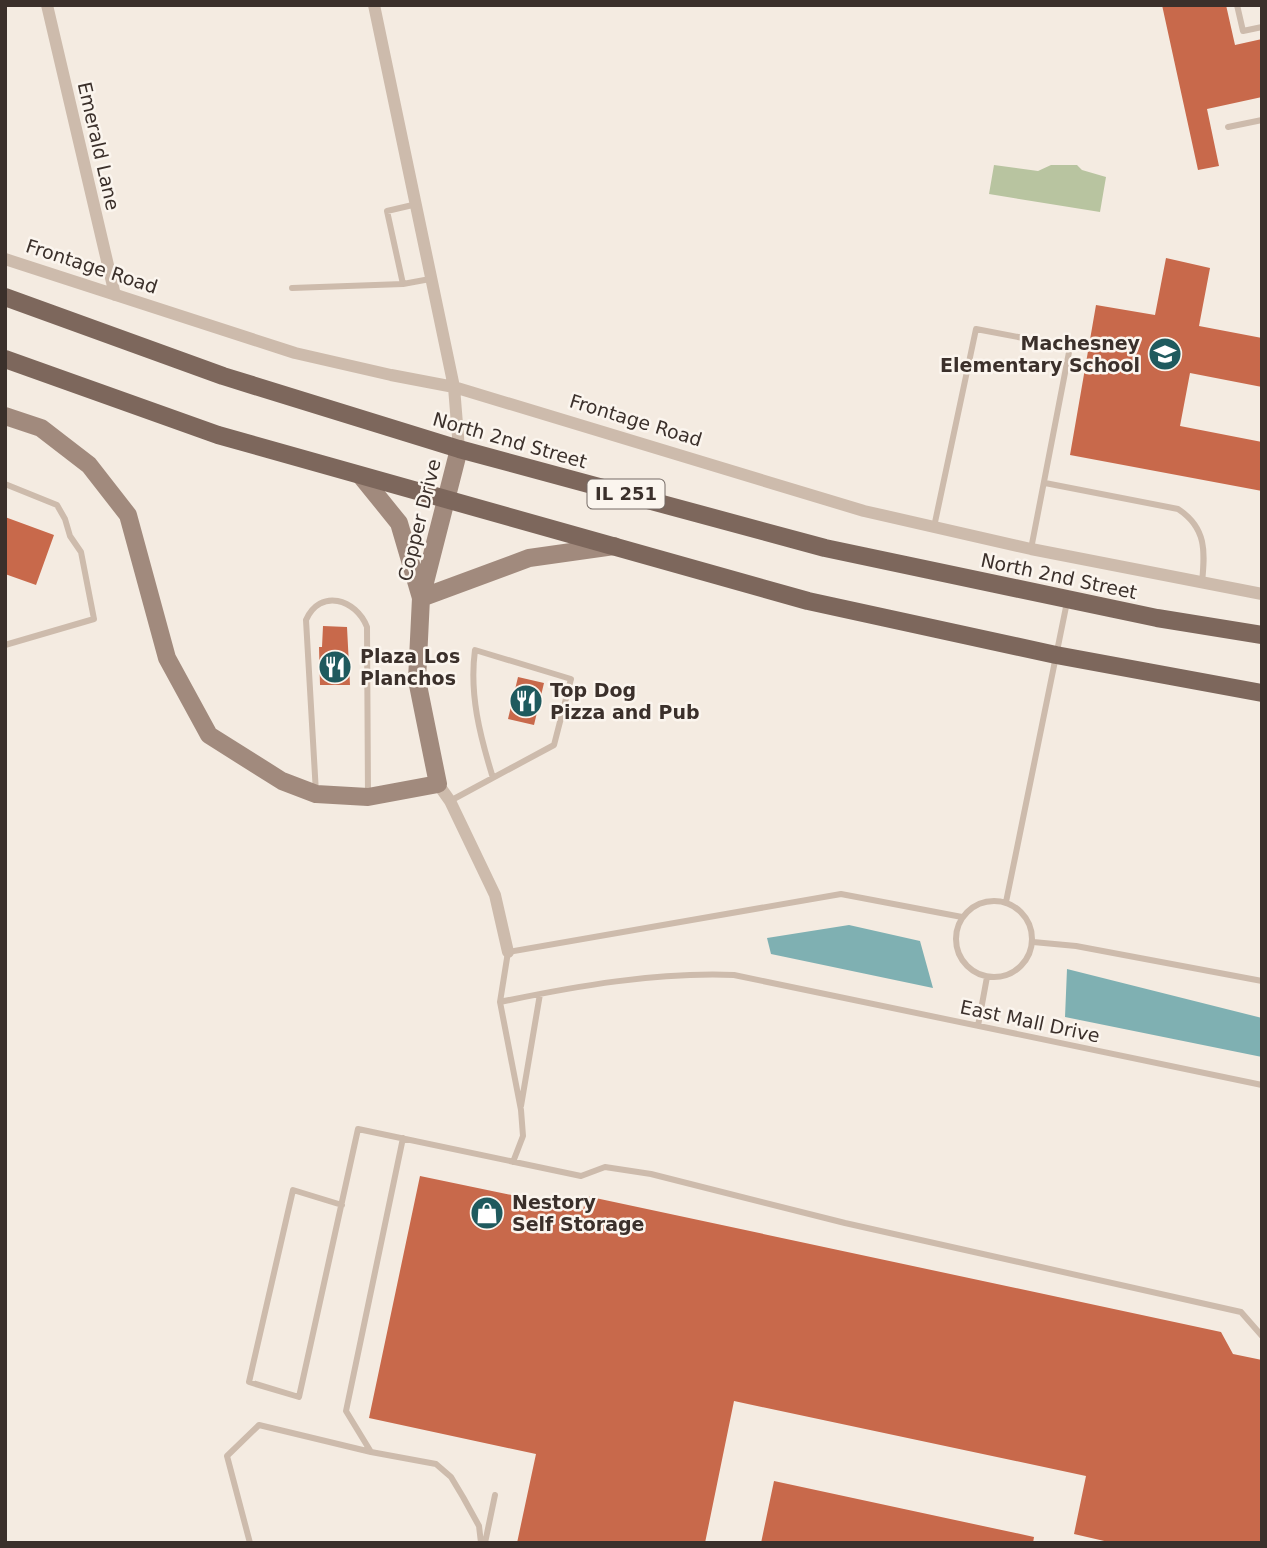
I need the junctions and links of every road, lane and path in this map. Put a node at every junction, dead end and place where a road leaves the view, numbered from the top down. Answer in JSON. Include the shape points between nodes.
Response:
{"nodes":[{"id":1,"x":47,"y":5,"type":"edge"},
{"id":2,"x":374,"y":5,"type":"edge"},
{"id":3,"x":1237,"y":5,"type":"edge"},
{"id":4,"x":1262,"y":27,"type":"edge"},
{"id":5,"x":1262,"y":120,"type":"edge"},
{"id":6,"x":1228,"y":127,"type":"dead end"},
{"id":7,"x":417,"y":204,"type":"junction"},
{"id":8,"x":5,"y":259,"type":"edge"},
{"id":9,"x":432,"y":278,"type":"junction"},
{"id":10,"x":403,"y":284,"type":"junction"},
{"id":11,"x":292,"y":288,"type":"dead end"},
{"id":12,"x":115,"y":295,"type":"junction"},
{"id":13,"x":5,"y":298,"type":"edge"},
{"id":14,"x":5,"y":359,"type":"edge"},
{"id":15,"x":454,"y":387,"type":"junction"},
{"id":16,"x":5,"y":416,"type":"edge"},
{"id":17,"x":460,"y":449,"type":"junction"},
{"id":18,"x":361,"y":476,"type":"junction"},
{"id":19,"x":1045,"y":483,"type":"junction"},
{"id":20,"x":5,"y":484,"type":"edge"},
{"id":21,"x":445,"y":499,"type":"junction"},
{"id":22,"x":934,"y":527,"type":"junction"},
{"id":23,"x":614,"y":546,"type":"junction"},
{"id":24,"x":1031,"y":549,"type":"junction"},
{"id":25,"x":1202,"y":583,"type":"junction"},
{"id":26,"x":1262,"y":594,"type":"edge"},
{"id":27,"x":421,"y":598,"type":"junction"},
{"id":28,"x":1068,"y":599,"type":"junction"},
{"id":29,"x":1262,"y":635,"type":"edge"},
{"id":30,"x":5,"y":645,"type":"edge"},
{"id":31,"x":1056,"y":655,"type":"junction"},
{"id":32,"x":1262,"y":693,"type":"edge"},
{"id":33,"x":493,"y":778,"type":"junction"},
{"id":34,"x":438,"y":784,"type":"junction"},
{"id":35,"x":316,"y":794,"type":"junction"},
{"id":36,"x":368,"y":797,"type":"junction"},
{"id":37,"x":450,"y":801,"type":"junction"},
{"id":38,"x":1006,"y":902,"type":"junction"},
{"id":39,"x":962,"y":918,"type":"junction"},
{"id":40,"x":1033,"y":942,"type":"junction"},
{"id":41,"x":508,"y":952,"type":"junction"},
{"id":42,"x":987,"y":977,"type":"junction"},
{"id":43,"x":1262,"y":981,"type":"edge"},
{"id":44,"x":540,"y":994,"type":"junction"},
{"id":45,"x":500,"y":1002,"type":"junction"},
{"id":46,"x":978,"y":1026,"type":"junction"},
{"id":47,"x":1262,"y":1085,"type":"edge"},
{"id":48,"x":521,"y":1110,"type":"junction"},
{"id":49,"x":403,"y":1138,"type":"junction"},
{"id":50,"x":513,"y":1161,"type":"junction"},
{"id":51,"x":342,"y":1205,"type":"junction"},
{"id":52,"x":1262,"y":1336,"type":"edge"},
{"id":53,"x":371,"y":1452,"type":"junction"},
{"id":54,"x":495,"y":1495,"type":"dead end"},
{"id":55,"x":250,"y":1543,"type":"edge"},
{"id":56,"x":483,"y":1543,"type":"edge"}],
"edges":[{"from":1,"to":12,"type":"street","name":"Emerald Lane"},
{"from":2,"to":7,"type":"street","name":"Copper Drive"},
{"from":3,"to":4,"type":"lane","via":[[1243,31]]},
{"from":5,"to":6,"type":"lane"},
{"from":7,"to":9,"type":"street","name":"Copper Drive"},
{"from":7,"to":10,"type":"lane","via":[[387,211]]},
{"from":8,"to":12,"type":"street","name":"Frontage Road"},
{"from":9,"to":10,"type":"lane"},
{"from":9,"to":15,"type":"street","name":"Copper Drive"},
{"from":10,"to":11,"type":"lane"},
{"from":12,"to":15,"type":"street","name":"Frontage Road","via":[[295,353]]},
{"from":13,"to":17,"type":"main road","name":"North 2nd Street","number":"IL 251","via":[[223,376]]},
{"from":14,"to":18,"type":"main road","via":[[218,435]]},
{"from":15,"to":17,"type":"street","name":"Copper Drive"},
{"from":15,"to":22,"type":"street","name":"Frontage Road","via":[[819,498]]},
{"from":16,"to":35,"type":"street","via":[[41,428],[89,465],[128,515],[167,658],[209,735],[282,780]]},
{"from":17,"to":21,"type":"street","name":"Copper Drive"},
{"from":17,"to":28,"type":"main road","name":"North 2nd Street","number":"IL 251","via":[[825,548]]},
{"from":18,"to":21,"type":"main road"},
{"from":18,"to":27,"type":"street","via":[[399,523]]},
{"from":19,"to":22,"type":"lane","via":[[1070,347],[976,329]]},
{"from":19,"to":24,"type":"lane"},
{"from":19,"to":25,"type":"lane","via":[[1178,509],[1199,530],[1205,551]]},
{"from":20,"to":30,"type":"lane","via":[[57,505],[81,552],[94,620]]},
{"from":21,"to":23,"type":"main road"},
{"from":21,"to":27,"type":"street","name":"Copper Drive"},
{"from":22,"to":24,"type":"street","name":"Frontage Road"},
{"from":23,"to":27,"type":"street","via":[[528,558]]},
{"from":23,"to":31,"type":"main road","via":[[808,601]]},
{"from":24,"to":25,"type":"street","name":"Frontage Road"},
{"from":25,"to":26,"type":"street","name":"Frontage Road"},
{"from":27,"to":34,"type":"street","name":"Copper Drive","via":[[417,680]]},
{"from":28,"to":29,"type":"main road","name":"North 2nd Street","number":"IL 251"},
{"from":28,"to":31,"type":"lane"},
{"from":31,"to":32,"type":"main road"},
{"from":31,"to":38,"type":"lane"},
{"from":33,"to":33,"type":"lane","via":[[554,745],[571,680],[475,650],[474,702]]},
{"from":33,"to":37,"type":"lane"},
{"from":34,"to":36,"type":"street"},
{"from":34,"to":37,"type":"street","name":"Copper Drive"},
{"from":35,"to":36,"type":"street"},
{"from":35,"to":36,"type":"lane","via":[[306,620],[312,608],[324,601],[341,601],[362,615],[367,627]]},
{"from":37,"to":41,"type":"street","name":"Copper Drive","via":[[495,895]]},
{"from":38,"to":39,"type":"lane","via":[[981,902]]},
{"from":38,"to":40,"type":"lane","via":[[1027,917]]},
{"from":39,"to":41,"type":"lane","via":[[842,894]]},
{"from":39,"to":42,"type":"lane","via":[[957,929],[959,954],[965,964]]},
{"from":40,"to":42,"type":"lane","via":[[1023,965],[1000,977]]},
{"from":40,"to":43,"type":"lane"},
{"from":41,"to":45,"type":"lane"},
{"from":42,"to":46,"type":"lane"},
{"from":44,"to":45,"type":"lane","name":"East Mall Drive"},
{"from":44,"to":46,"type":"lane","name":"East Mall Drive","via":[[694,973],[734,975]]},
{"from":44,"to":48,"type":"lane"},
{"from":45,"to":48,"type":"lane"},
{"from":46,"to":47,"type":"lane","name":"East Mall Drive"},
{"from":48,"to":50,"type":"lane","via":[[523,1136]]},
{"from":49,"to":50,"type":"lane"},
{"from":49,"to":51,"type":"lane","via":[[358,1129]]},
{"from":49,"to":53,"type":"lane","via":[[346,1411]]},
{"from":50,"to":52,"type":"lane","via":[[581,1176],[606,1167],[651,1174],[845,1223],[1241,1312]]},
{"from":51,"to":51,"type":"lane","via":[[299,1397],[249,1382],[293,1190]]},
{"from":53,"to":55,"type":"lane","via":[[259,1425],[227,1456]]},
{"from":53,"to":56,"type":"lane","via":[[436,1464],[451,1477],[479,1526]]},
{"from":54,"to":56,"type":"lane"}]}
